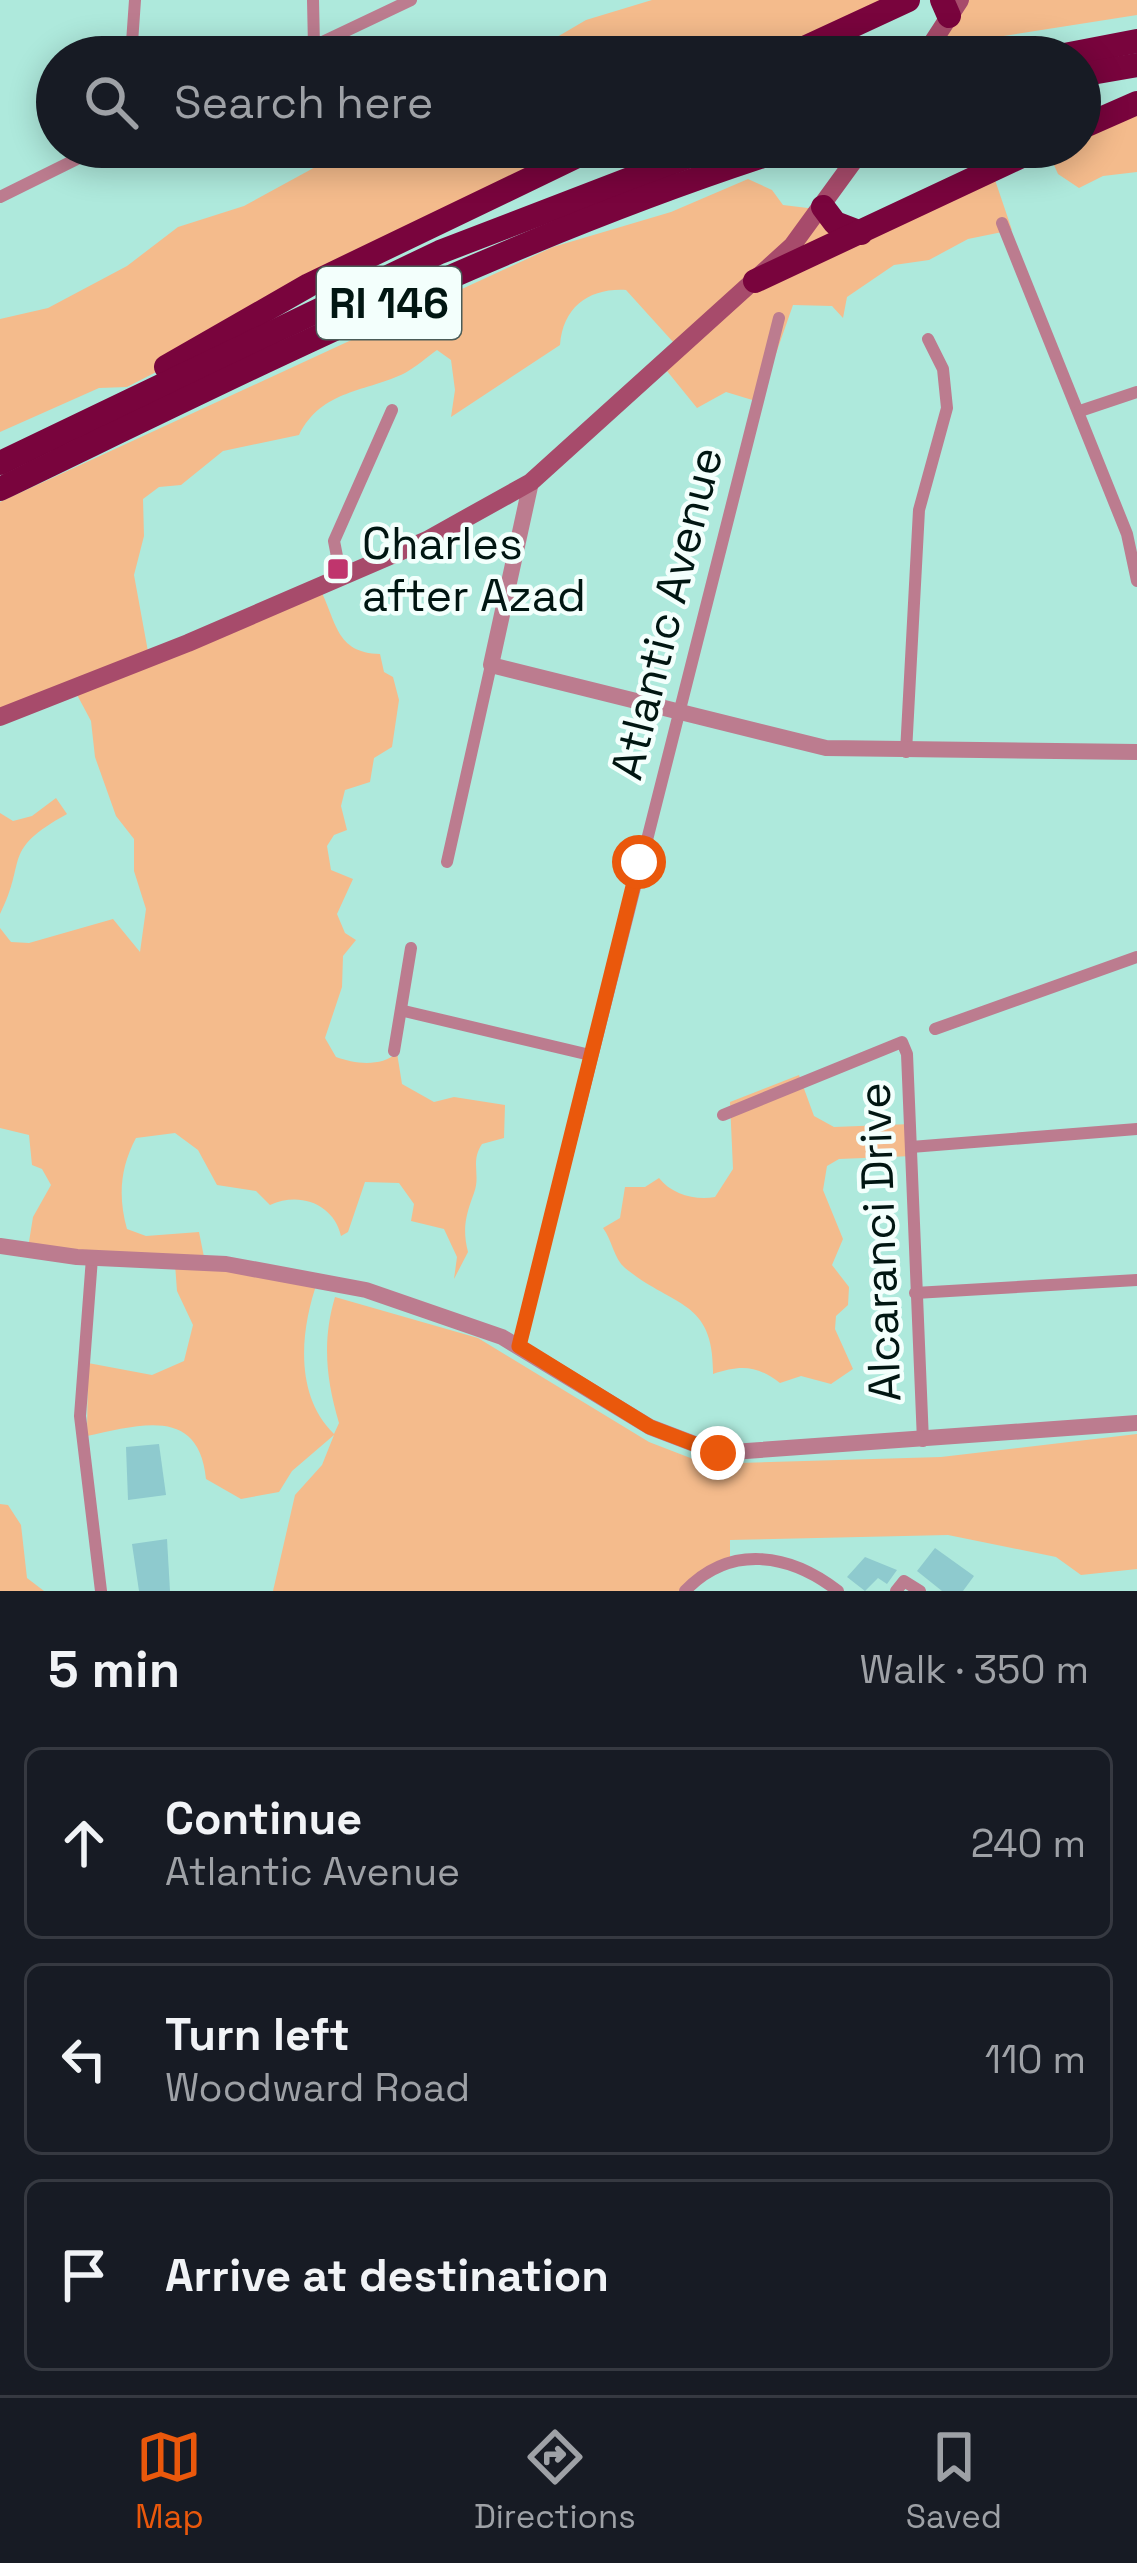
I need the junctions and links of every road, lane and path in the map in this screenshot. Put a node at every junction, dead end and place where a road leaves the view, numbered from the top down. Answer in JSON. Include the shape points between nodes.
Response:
{"nodes":[{"id":1,"x":135,"y":0,"type":"edge"},
{"id":2,"x":313,"y":0,"type":"edge"},
{"id":3,"x":411,"y":0,"type":"edge"},
{"id":4,"x":908,"y":0,"type":"edge"},
{"id":5,"x":951,"y":5,"type":"edge"},
{"id":6,"x":132,"y":36,"type":"edge"},
{"id":7,"x":314,"y":36,"type":"edge"},
{"id":8,"x":335,"y":36,"type":"edge"},
{"id":9,"x":830,"y":36,"type":"edge"},
{"id":10,"x":934,"y":36,"type":"edge"},
{"id":11,"x":1137,"y":41,"type":"edge"},
{"id":12,"x":1101,"y":48,"type":"edge"},
{"id":13,"x":1137,"y":64,"type":"edge"},
{"id":14,"x":1101,"y":71,"type":"edge"},
{"id":15,"x":1137,"y":103,"type":"edge"},
{"id":16,"x":1101,"y":119,"type":"edge"},
{"id":17,"x":59,"y":168,"type":"edge"},
{"id":18,"x":552,"y":168,"type":"edge"},
{"id":19,"x":658,"y":168,"type":"edge"},
{"id":20,"x":728,"y":168,"type":"edge"},
{"id":21,"x":850,"y":168,"type":"edge"},
{"id":22,"x":997,"y":168,"type":"edge"},
{"id":23,"x":0,"y":197,"type":"edge"},
{"id":24,"x":823,"y":207,"type":"junction"},
{"id":25,"x":1002,"y":223,"type":"dead end"},
{"id":26,"x":861,"y":233,"type":"junction"},
{"id":27,"x":755,"y":281,"type":"junction"},
{"id":28,"x":779,"y":318,"type":"dead end"},
{"id":29,"x":928,"y":339,"type":"dead end"},
{"id":30,"x":1137,"y":392,"type":"edge"},
{"id":31,"x":392,"y":410,"type":"dead end"},
{"id":32,"x":1080,"y":411,"type":"junction"},
{"id":33,"x":1,"y":462,"type":"edge"},
{"id":34,"x":531,"y":482,"type":"junction"},
{"id":35,"x":0,"y":489,"type":"edge"},
{"id":36,"x":1134,"y":549,"type":"edge"},
{"id":37,"x":340,"y":578,"type":"junction"},
{"id":38,"x":1137,"y":581,"type":"edge"},
{"id":39,"x":491,"y":665,"type":"junction"},
{"id":40,"x":677,"y":713,"type":"junction"},
{"id":41,"x":0,"y":717,"type":"edge"},
{"id":42,"x":906,"y":752,"type":"junction"},
{"id":43,"x":1137,"y":752,"type":"edge"},
{"id":44,"x":447,"y":862,"type":"dead end"},
{"id":45,"x":411,"y":948,"type":"dead end"},
{"id":46,"x":1137,"y":957,"type":"edge"},
{"id":47,"x":404,"y":1011,"type":"junction"},
{"id":48,"x":935,"y":1029,"type":"dead end"},
{"id":49,"x":394,"y":1051,"type":"dead end"},
{"id":50,"x":590,"y":1055,"type":"junction"},
{"id":51,"x":723,"y":1115,"type":"dead end"},
{"id":52,"x":1137,"y":1129,"type":"edge"},
{"id":53,"x":911,"y":1148,"type":"junction"},
{"id":54,"x":0,"y":1246,"type":"edge"},
{"id":55,"x":92,"y":1258,"type":"junction"},
{"id":56,"x":1137,"y":1280,"type":"edge"},
{"id":57,"x":915,"y":1293,"type":"junction"},
{"id":58,"x":519,"y":1346,"type":"junction"},
{"id":59,"x":1137,"y":1424,"type":"edge"},
{"id":60,"x":923,"y":1441,"type":"junction"},
{"id":61,"x":833,"y":1589,"type":"edge"},
{"id":62,"x":101,"y":1591,"type":"edge"},
{"id":63,"x":685,"y":1591,"type":"edge"},
{"id":64,"x":896,"y":1591,"type":"edge"},
{"id":65,"x":920,"y":1591,"type":"edge"}],
"edges":[{"from":1,"to":6,"type":"street"},
{"from":2,"to":7,"type":"street"},
{"from":3,"to":8,"type":"street"},
{"from":4,"to":9,"type":"highway"},
{"from":5,"to":10,"type":"main road"},
{"from":11,"to":12,"type":"highway"},
{"from":13,"to":14,"type":"highway"},
{"from":15,"to":16,"type":"highway"},
{"from":17,"to":23,"type":"street"},
{"from":18,"to":33,"type":"highway","via":[[309,285]]},
{"from":19,"to":33,"type":"highway","number":"RI 146","via":[[440,252]]},
{"from":20,"to":35,"type":"highway","number":"RI 146","via":[[466,268]]},
{"from":21,"to":24,"type":"main road"},
{"from":22,"to":26,"type":"highway"},
{"from":24,"to":26,"type":"highway","via":[[836,224]]},
{"from":24,"to":27,"type":"main road"},
{"from":25,"to":32,"type":"street"},
{"from":26,"to":27,"type":"highway"},
{"from":27,"to":34,"type":"main road"},
{"from":28,"to":40,"type":"street","name":"Atlantic Avenue"},
{"from":29,"to":42,"type":"street","via":[[943,369],[947,408],[919,510]]},
{"from":30,"to":32,"type":"street"},
{"from":31,"to":37,"type":"street","via":[[334,542]]},
{"from":32,"to":36,"type":"street"},
{"from":34,"to":37,"type":"main road"},
{"from":34,"to":39,"type":"street"},
{"from":36,"to":38,"type":"street"},
{"from":37,"to":41,"type":"main road"},
{"from":39,"to":40,"type":"street"},
{"from":39,"to":44,"type":"street"},
{"from":40,"to":42,"type":"street","via":[[826,748]]},
{"from":40,"to":50,"type":"street","name":"Atlantic Avenue"},
{"from":42,"to":43,"type":"street"},
{"from":45,"to":47,"type":"street"},
{"from":46,"to":48,"type":"street"},
{"from":47,"to":49,"type":"street"},
{"from":47,"to":50,"type":"street"},
{"from":50,"to":58,"type":"street","name":"Atlantic Avenue"},
{"from":51,"to":53,"type":"street","name":"Alcaranci Drive","via":[[902,1042]]},
{"from":52,"to":53,"type":"street"},
{"from":53,"to":57,"type":"street","name":"Alcaranci Drive"},
{"from":54,"to":55,"type":"street"},
{"from":55,"to":58,"type":"street","via":[[226,1264],[325,1280]]},
{"from":55,"to":62,"type":"street","via":[[80,1416]]},
{"from":56,"to":57,"type":"street"},
{"from":57,"to":60,"type":"street","name":"Alcaranci Drive"},
{"from":58,"to":60,"type":"street","via":[[650,1427],[707,1450]]},
{"from":59,"to":60,"type":"street"},
{"from":61,"to":63,"type":"street","via":[[795,1565],[751,1558],[708,1570]]},
{"from":64,"to":65,"type":"street","via":[[904,1581]]}]}
